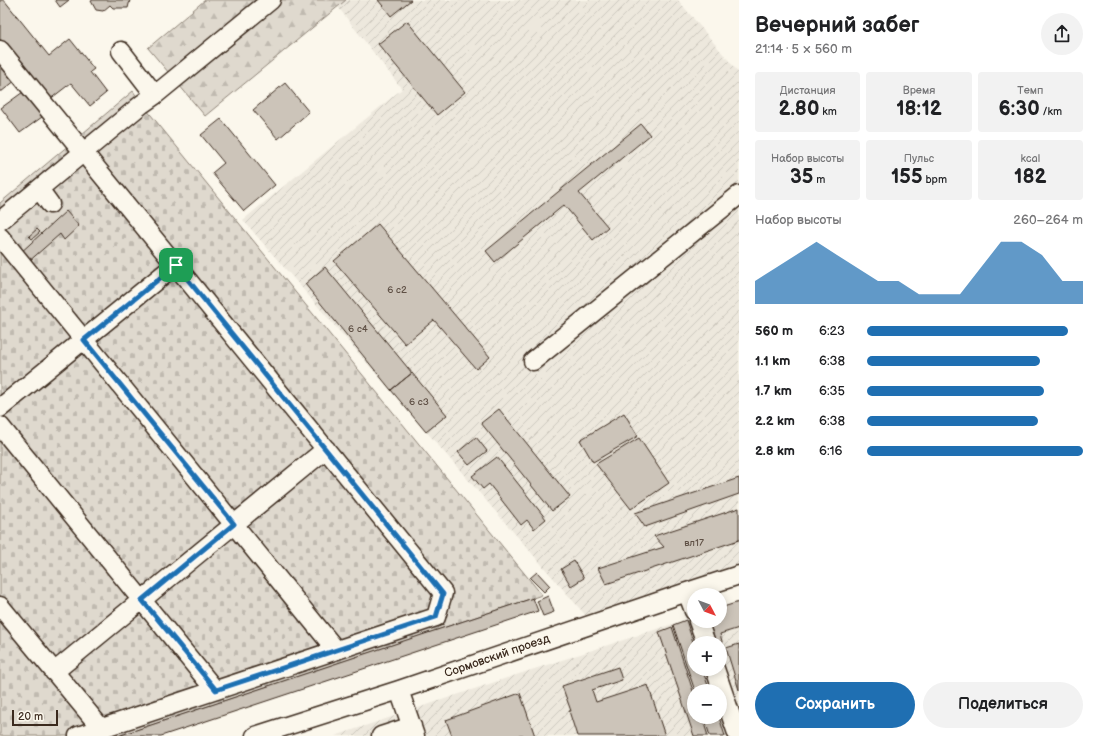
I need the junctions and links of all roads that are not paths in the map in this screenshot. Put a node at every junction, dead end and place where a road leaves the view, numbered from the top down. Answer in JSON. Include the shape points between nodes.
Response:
{"nodes":[{"id":1,"x":271,"y":0,"type":"edge"},
{"id":2,"x":0,"y":50,"type":"edge"},
{"id":3,"x":121,"y":51,"type":"dead end"},
{"id":4,"x":154,"y":95,"type":"junction"},
{"id":5,"x":83,"y":152,"type":"junction"},
{"id":6,"x":39,"y":189,"type":"junction"},
{"id":7,"x":739,"y":195,"type":"edge"},
{"id":8,"x":50,"y":204,"type":"dead end"},
{"id":9,"x":0,"y":221,"type":"edge"},
{"id":10,"x":0,"y":237,"type":"edge"},
{"id":11,"x":176,"y":265,"type":"junction"},
{"id":12,"x":84,"y":340,"type":"junction"},
{"id":13,"x":532,"y":361,"type":"dead end"},
{"id":14,"x":0,"y":408,"type":"edge"},
{"id":15,"x":0,"y":426,"type":"edge"},
{"id":16,"x":326,"y":449,"type":"junction"},
{"id":17,"x":234,"y":524,"type":"junction"},
{"id":18,"x":739,"y":575,"type":"edge"},
{"id":19,"x":699,"y":588,"type":"edge"},
{"id":20,"x":687,"y":592,"type":"edge"},
{"id":21,"x":142,"y":600,"type":"junction"},
{"id":22,"x":0,"y":606,"type":"edge"},
{"id":23,"x":336,"y":650,"type":"junction"},
{"id":24,"x":54,"y":672,"type":"junction"},
{"id":25,"x":717,"y":676,"type":"edge"},
{"id":26,"x":216,"y":690,"type":"junction"},
{"id":27,"x":400,"y":690,"type":"junction"},
{"id":28,"x":101,"y":728,"type":"junction"},
{"id":29,"x":301,"y":729,"type":"edge"},
{"id":30,"x":414,"y":731,"type":"edge"},
{"id":31,"x":78,"y":736,"type":"edge"},
{"id":32,"x":255,"y":736,"type":"edge"},
{"id":33,"x":382,"y":736,"type":"edge"},
{"id":34,"x":738,"y":736,"type":"edge"}],
"edges":[{"from":1,"to":4,"type":"street"},
{"from":2,"to":5,"type":"street"},
{"from":3,"to":4,"type":"street"},
{"from":4,"to":5,"type":"street"},
{"from":5,"to":6,"type":"street"},
{"from":5,"to":11,"type":"street"},
{"from":6,"to":8,"type":"street"},
{"from":6,"to":9,"type":"street"},
{"from":7,"to":13,"type":"street"},
{"from":10,"to":12,"type":"street"},
{"from":11,"to":12,"type":"street"},
{"from":11,"to":16,"type":"street"},
{"from":12,"to":14,"type":"street"},
{"from":12,"to":17,"type":"street"},
{"from":15,"to":21,"type":"street"},
{"from":16,"to":17,"type":"street"},
{"from":16,"to":23,"type":"street","via":[[443,594],[436,617]]},
{"from":17,"to":21,"type":"street"},
{"from":17,"to":23,"type":"street"},
{"from":18,"to":19,"type":"street","name":"Сормовский проезд"},
{"from":20,"to":27,"type":"street","name":"Сормовский проезд"},
{"from":21,"to":24,"type":"street"},
{"from":21,"to":26,"type":"street"},
{"from":22,"to":24,"type":"street"},
{"from":23,"to":26,"type":"street"},
{"from":24,"to":28,"type":"street"},
{"from":25,"to":34,"type":"street"},
{"from":26,"to":28,"type":"street"},
{"from":27,"to":29,"type":"street","name":"Сормовский проезд"},
{"from":27,"to":30,"type":"street"},
{"from":28,"to":31,"type":"street"},
{"from":29,"to":32,"type":"street","name":"Сормовский проезд"},
{"from":30,"to":33,"type":"street"}]}
